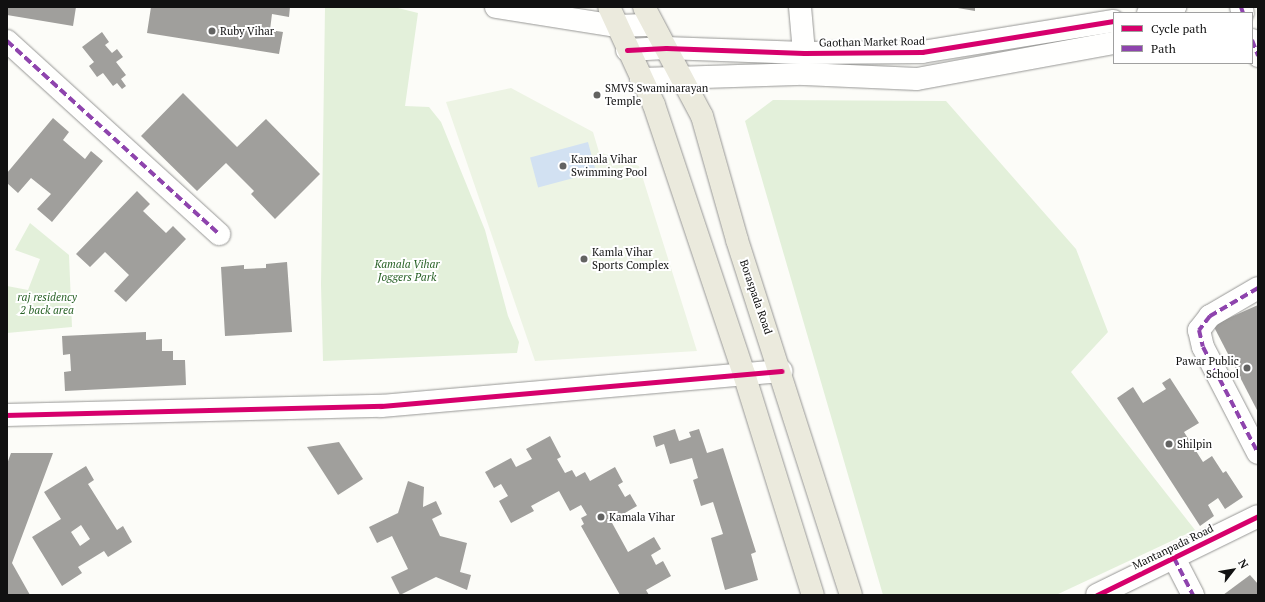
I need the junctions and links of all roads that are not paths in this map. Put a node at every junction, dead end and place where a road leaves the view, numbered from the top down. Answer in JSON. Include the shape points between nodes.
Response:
{"nodes":[{"id":1,"x":496,"y":7,"type":"edge"},
{"id":2,"x":800,"y":7,"type":"edge"},
{"id":3,"x":1175,"y":7,"type":"edge"},
{"id":4,"x":1152,"y":12,"type":"edge"},
{"id":5,"x":649,"y":16,"type":"edge"},
{"id":6,"x":612,"y":17,"type":"edge"},
{"id":7,"x":1113,"y":21,"type":"edge"},
{"id":8,"x":7,"y":41,"type":"edge"},
{"id":9,"x":993,"y":41,"type":"junction"},
{"id":10,"x":1113,"y":43,"type":"edge"},
{"id":11,"x":1253,"y":43,"type":"edge"},
{"id":12,"x":666,"y":48,"type":"junction"},
{"id":13,"x":627,"y":50,"type":"junction"},
{"id":14,"x":814,"y":53,"type":"junction"},
{"id":15,"x":1258,"y":56,"type":"edge"},
{"id":16,"x":997,"y":65,"type":"junction"},
{"id":17,"x":825,"y":74,"type":"junction"},
{"id":18,"x":681,"y":76,"type":"junction"},
{"id":19,"x":641,"y":79,"type":"junction"},
{"id":20,"x":218,"y":234,"type":"dead end"},
{"id":21,"x":1258,"y":288,"type":"edge"},
{"id":22,"x":781,"y":371,"type":"junction"},
{"id":23,"x":744,"y":374,"type":"junction"},
{"id":24,"x":7,"y":415,"type":"edge"},
{"id":25,"x":1258,"y":453,"type":"edge"},
{"id":26,"x":1258,"y":516,"type":"edge"},
{"id":27,"x":1174,"y":558,"type":"junction"},
{"id":28,"x":813,"y":595,"type":"edge"},
{"id":29,"x":851,"y":595,"type":"edge"},
{"id":30,"x":1097,"y":595,"type":"edge"},
{"id":31,"x":1193,"y":595,"type":"edge"}],
"edges":[{"from":1,"to":6,"type":"street"},
{"from":2,"to":14,"type":"street"},
{"from":3,"to":4,"type":"street"},
{"from":5,"to":6,"type":"street"},
{"from":5,"to":12,"type":"main road","name":"Boraspada Road"},
{"from":6,"to":13,"type":"main road"},
{"from":7,"to":9,"type":"street","name":"Gaothan Market Road"},
{"from":8,"to":20,"type":"street"},
{"from":9,"to":14,"type":"street","name":"Gaothan Market Road","via":[[922,52]]},
{"from":9,"to":16,"type":"street"},
{"from":10,"to":16,"type":"street"},
{"from":11,"to":15,"type":"street"},
{"from":12,"to":13,"type":"street","name":"Gaothan Market Road"},
{"from":12,"to":14,"type":"street","name":"Gaothan Market Road"},
{"from":12,"to":18,"type":"main road","name":"Boraspada Road"},
{"from":13,"to":19,"type":"main road"},
{"from":14,"to":17,"type":"street"},
{"from":16,"to":17,"type":"street","via":[[918,79]]},
{"from":17,"to":18,"type":"street"},
{"from":18,"to":19,"type":"street"},
{"from":18,"to":22,"type":"main road","name":"Boraspada Road","via":[[702,116],[737,240]]},
{"from":19,"to":23,"type":"main road","via":[[654,105]]},
{"from":21,"to":25,"type":"street","via":[[1210,316],[1199,330],[1204,347]]},
{"from":22,"to":23,"type":"street"},
{"from":22,"to":29,"type":"main road","name":"Boraspada Road"},
{"from":23,"to":24,"type":"street","via":[[381,406]]},
{"from":23,"to":28,"type":"main road"},
{"from":26,"to":27,"type":"street","name":"Mantanpada Road"},
{"from":27,"to":30,"type":"street","name":"Mantanpada Road"},
{"from":27,"to":31,"type":"street"}]}
